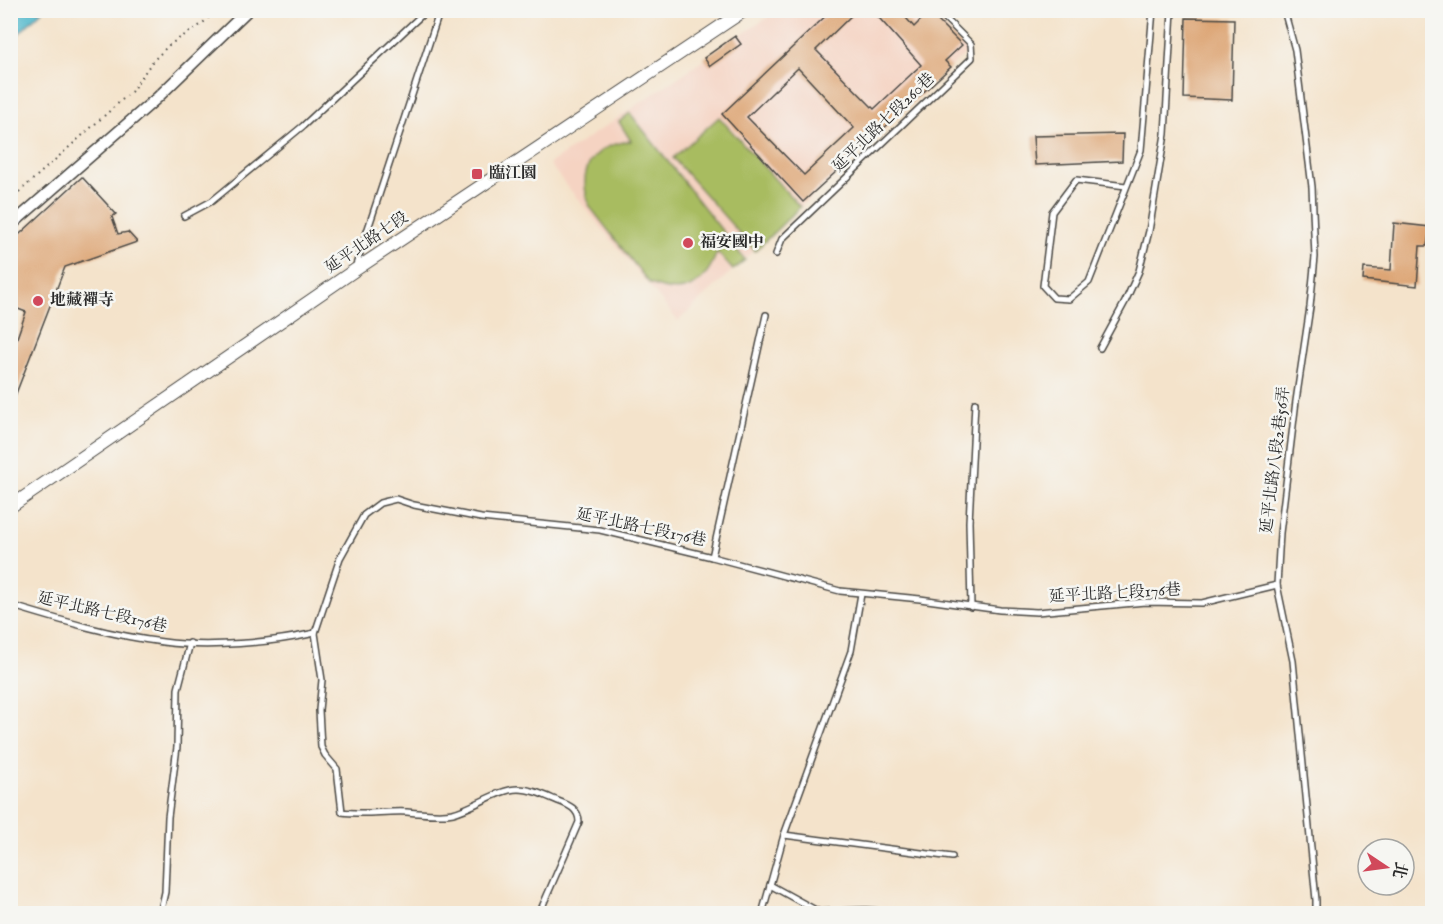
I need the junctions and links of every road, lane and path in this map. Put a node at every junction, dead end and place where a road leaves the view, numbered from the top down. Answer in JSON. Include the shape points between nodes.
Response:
{"nodes":[{"id":1,"x":216,"y":10,"type":"edge"},
{"id":2,"x":248,"y":10,"type":"edge"},
{"id":3,"x":427,"y":10,"type":"edge"},
{"id":4,"x":440,"y":10,"type":"edge"},
{"id":5,"x":744,"y":10,"type":"edge"},
{"id":6,"x":937,"y":10,"type":"edge"},
{"id":7,"x":1153,"y":10,"type":"edge"},
{"id":8,"x":1172,"y":10,"type":"edge"},
{"id":9,"x":1284,"y":10,"type":"edge"},
{"id":10,"x":1126,"y":186,"type":"junction"},
{"id":11,"x":10,"y":200,"type":"edge"},
{"id":12,"x":184,"y":216,"type":"dead end"},
{"id":13,"x":10,"y":226,"type":"edge"},
{"id":14,"x":776,"y":254,"type":"dead end"},
{"id":15,"x":354,"y":270,"type":"junction"},
{"id":16,"x":766,"y":315,"type":"dead end"},
{"id":17,"x":1100,"y":348,"type":"dead end"},
{"id":18,"x":975,"y":403,"type":"dead end"},
{"id":19,"x":10,"y":507,"type":"edge"},
{"id":20,"x":712,"y":557,"type":"junction"},
{"id":21,"x":1277,"y":585,"type":"junction"},
{"id":22,"x":861,"y":594,"type":"junction"},
{"id":23,"x":10,"y":605,"type":"edge"},
{"id":24,"x":971,"y":607,"type":"junction"},
{"id":25,"x":315,"y":633,"type":"junction"},
{"id":26,"x":190,"y":643,"type":"junction"},
{"id":27,"x":784,"y":835,"type":"junction"},
{"id":28,"x":952,"y":856,"type":"dead end"},
{"id":29,"x":770,"y":885,"type":"junction"},
{"id":30,"x":10,"y":911,"type":"edge"},
{"id":31,"x":18,"y":914,"type":"edge"},
{"id":32,"x":160,"y":914,"type":"edge"},
{"id":33,"x":539,"y":914,"type":"edge"},
{"id":34,"x":762,"y":914,"type":"edge"},
{"id":35,"x":920,"y":914,"type":"edge"},
{"id":36,"x":1316,"y":914,"type":"edge"}],
"edges":[{"from":1,"to":11,"type":"path","via":[[169,45],[131,92]]},
{"from":2,"to":13,"type":"street","via":[[157,98]]},
{"from":3,"to":12,"type":"lane","via":[[303,126],[212,201]]},
{"from":4,"to":15,"type":"lane"},
{"from":5,"to":15,"type":"street","name":"延平北路七段"},
{"from":6,"to":14,"type":"lane","name":"延平北路七段260巷","via":[[971,44],[972,58],[782,239]]},
{"from":7,"to":10,"type":"lane","via":[[1141,150]]},
{"from":8,"to":17,"type":"lane","via":[[1165,134],[1149,231],[1139,271]]},
{"from":9,"to":21,"type":"lane","name":"延平北路八段2巷56弄","via":[[1294,50],[1312,187],[1315,257],[1280,533]]},
{"from":10,"to":10,"type":"lane","via":[[1089,282],[1069,299],[1054,298],[1043,286],[1052,212],[1076,180]]},
{"from":15,"to":19,"type":"street","name":"延平北路七段"},
{"from":16,"to":20,"type":"lane"},
{"from":18,"to":24,"type":"lane","via":[[969,522]]},
{"from":20,"to":22,"type":"lane","name":"延平北路七段176巷"},
{"from":20,"to":25,"type":"lane","name":"延平北路七段176巷","via":[[600,530],[481,518],[396,499],[380,503],[364,515],[340,558]]},
{"from":21,"to":24,"type":"lane","name":"延平北路七段176巷","via":[[1202,603],[1145,602],[1037,612]]},
{"from":21,"to":36,"type":"lane","name":"延平北路八段2巷56弄","via":[[1293,661]]},
{"from":22,"to":24,"type":"lane","name":"延平北路七段176巷"},
{"from":22,"to":27,"type":"lane","via":[[850,651]]},
{"from":23,"to":26,"type":"lane","name":"延平北路七段176巷","via":[[164,643]]},
{"from":25,"to":26,"type":"lane","name":"延平北路七段176巷","via":[[285,640]]},
{"from":25,"to":33,"type":"lane","via":[[322,680],[321,747],[337,769],[342,812],[453,813],[517,789],[574,808],[579,822]]},
{"from":26,"to":32,"type":"lane","via":[[178,689],[177,747]]},
{"from":27,"to":28,"type":"lane"},
{"from":27,"to":29,"type":"lane"},
{"from":29,"to":34,"type":"lane"},
{"from":29,"to":35,"type":"lane","via":[[819,912]]},
{"from":30,"to":31,"type":"lane"}]}
